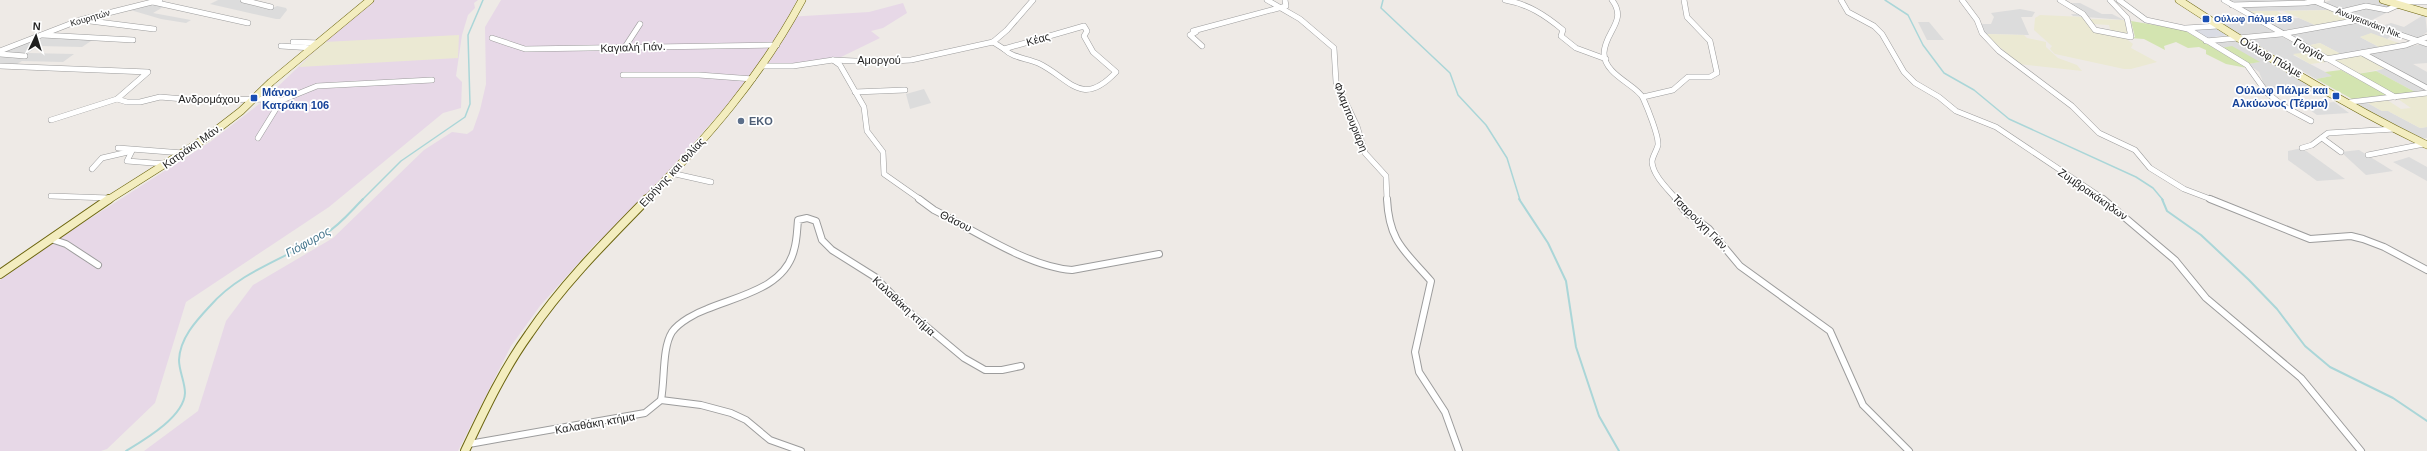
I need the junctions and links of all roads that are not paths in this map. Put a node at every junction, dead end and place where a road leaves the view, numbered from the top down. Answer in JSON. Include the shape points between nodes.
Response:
{"nodes":[{"id":1,"x":160,"y":0,"type":"edge"},
{"id":2,"x":243,"y":0,"type":"edge"},
{"id":3,"x":370,"y":0,"type":"edge"},
{"id":4,"x":802,"y":0,"type":"edge"},
{"id":5,"x":1033,"y":0,"type":"edge"},
{"id":6,"x":1267,"y":0,"type":"edge"},
{"id":7,"x":1285,"y":0,"type":"edge"},
{"id":8,"x":1506,"y":0,"type":"edge"},
{"id":9,"x":1612,"y":0,"type":"edge"},
{"id":10,"x":1684,"y":0,"type":"edge"},
{"id":11,"x":1841,"y":0,"type":"edge"},
{"id":12,"x":1962,"y":0,"type":"edge"},
{"id":13,"x":2060,"y":0,"type":"edge"},
{"id":14,"x":2110,"y":0,"type":"edge"},
{"id":15,"x":2119,"y":0,"type":"edge"},
{"id":16,"x":2179,"y":0,"type":"edge"},
{"id":17,"x":2224,"y":0,"type":"edge"},
{"id":18,"x":2322,"y":0,"type":"edge"},
{"id":19,"x":2383,"y":0,"type":"edge"},
{"id":20,"x":2314,"y":1,"type":"edge"},
{"id":21,"x":153,"y":2,"type":"junction"},
{"id":22,"x":2427,"y":2,"type":"edge"},
{"id":23,"x":2395,"y":4,"type":"junction"},
{"id":24,"x":2232,"y":5,"type":"junction"},
{"id":25,"x":271,"y":7,"type":"dead end"},
{"id":26,"x":1280,"y":8,"type":"junction"},
{"id":27,"x":2341,"y":12,"type":"junction"},
{"id":28,"x":2427,"y":13,"type":"edge"},
{"id":29,"x":80,"y":20,"type":"junction"},
{"id":30,"x":2359,"y":20,"type":"junction"},
{"id":31,"x":248,"y":23,"type":"dead end"},
{"id":32,"x":640,"y":24,"type":"dead end"},
{"id":33,"x":2218,"y":26,"type":"junction"},
{"id":34,"x":2184,"y":28,"type":"junction"},
{"id":35,"x":154,"y":29,"type":"dead end"},
{"id":36,"x":40,"y":34,"type":"junction"},
{"id":37,"x":2281,"y":34,"type":"junction"},
{"id":38,"x":2236,"y":37,"type":"junction"},
{"id":39,"x":2427,"y":37,"type":"edge"},
{"id":40,"x":492,"y":38,"type":"dead end"},
{"id":41,"x":133,"y":40,"type":"dead end"},
{"id":42,"x":2206,"y":41,"type":"junction"},
{"id":43,"x":2420,"y":41,"type":"junction"},
{"id":44,"x":293,"y":42,"type":"dead end"},
{"id":45,"x":993,"y":42,"type":"junction"},
{"id":46,"x":319,"y":43,"type":"junction"},
{"id":47,"x":2427,"y":44,"type":"edge"},
{"id":48,"x":777,"y":45,"type":"junction"},
{"id":49,"x":281,"y":46,"type":"dead end"},
{"id":50,"x":1202,"y":46,"type":"dead end"},
{"id":51,"x":625,"y":47,"type":"junction"},
{"id":52,"x":313,"y":48,"type":"junction"},
{"id":53,"x":1004,"y":49,"type":"junction"},
{"id":54,"x":0,"y":51,"type":"edge"},
{"id":55,"x":2362,"y":53,"type":"junction"},
{"id":56,"x":0,"y":54,"type":"edge"},
{"id":57,"x":25,"y":56,"type":"dead end"},
{"id":58,"x":1606,"y":59,"type":"junction"},
{"id":59,"x":2326,"y":59,"type":"junction"},
{"id":60,"x":833,"y":60,"type":"junction"},
{"id":61,"x":0,"y":66,"type":"edge"},
{"id":62,"x":762,"y":66,"type":"junction"},
{"id":63,"x":624,"y":75,"type":"dead end"},
{"id":64,"x":753,"y":79,"type":"junction"},
{"id":65,"x":432,"y":80,"type":"dead end"},
{"id":66,"x":2427,"y":88,"type":"edge"},
{"id":67,"x":905,"y":90,"type":"dead end"},
{"id":68,"x":855,"y":92,"type":"junction"},
{"id":69,"x":2427,"y":92,"type":"edge"},
{"id":70,"x":1643,"y":97,"type":"junction"},
{"id":71,"x":2395,"y":97,"type":"junction"},
{"id":72,"x":117,"y":99,"type":"junction"},
{"id":73,"x":254,"y":99,"type":"junction"},
{"id":74,"x":280,"y":101,"type":"junction"},
{"id":75,"x":2350,"y":102,"type":"junction"},
{"id":76,"x":52,"y":120,"type":"dead end"},
{"id":77,"x":2311,"y":122,"type":"dead end"},
{"id":78,"x":2395,"y":130,"type":"junction"},
{"id":79,"x":258,"y":138,"type":"dead end"},
{"id":80,"x":2322,"y":138,"type":"junction"},
{"id":81,"x":2424,"y":143,"type":"edge"},
{"id":82,"x":118,"y":148,"type":"dead end"},
{"id":83,"x":2302,"y":148,"type":"dead end"},
{"id":84,"x":132,"y":150,"type":"junction"},
{"id":85,"x":2341,"y":152,"type":"dead end"},
{"id":86,"x":184,"y":153,"type":"junction"},
{"id":87,"x":2368,"y":155,"type":"dead end"},
{"id":88,"x":167,"y":164,"type":"junction"},
{"id":89,"x":92,"y":169,"type":"dead end"},
{"id":90,"x":671,"y":173,"type":"junction"},
{"id":91,"x":711,"y":182,"type":"dead end"},
{"id":92,"x":51,"y":196,"type":"dead end"},
{"id":93,"x":111,"y":199,"type":"junction"},
{"id":94,"x":51,"y":239,"type":"junction"},
{"id":95,"x":1159,"y":254,"type":"dead end"},
{"id":96,"x":98,"y":265,"type":"dead end"},
{"id":97,"x":2427,"y":270,"type":"edge"},
{"id":98,"x":0,"y":274,"type":"edge"},
{"id":99,"x":1021,"y":366,"type":"dead end"},
{"id":100,"x":661,"y":400,"type":"junction"},
{"id":101,"x":467,"y":447,"type":"edge"},
{"id":102,"x":801,"y":451,"type":"edge"},
{"id":103,"x":1459,"y":451,"type":"edge"},
{"id":104,"x":1909,"y":451,"type":"edge"},
{"id":105,"x":2361,"y":451,"type":"edge"}],
"edges":[{"from":1,"to":21,"type":"street","name":"Κουρητών"},
{"from":2,"to":25,"type":"street"},
{"from":3,"to":46,"type":"street","name":"Κατράκη Μάν."},
{"from":4,"to":48,"type":"street","name":"Ειρήνης και Φιλίας"},
{"from":5,"to":45,"type":"street"},
{"from":6,"to":26,"type":"street","name":"Φλαμπουριάρη"},
{"from":7,"to":26,"type":"street","via":[[1287,4]]},
{"from":8,"to":58,"type":"street","via":[[1520,2],[1548,17],[1562,30],[1561,36],[1568,43]]},
{"from":9,"to":58,"type":"street","via":[[1618,8],[1619,15],[1604,49]]},
{"from":10,"to":70,"type":"street","via":[[1686,17],[1710,41],[1717,72],[1710,77],[1688,78],[1673,90]]},
{"from":11,"to":105,"type":"street","name":"Ζυμβρακάκηδων","via":[[1846,11],[1874,26],[1882,34],[1904,72],[1915,83],[1956,111],[2021,142],[2112,205],[2156,242],[2175,260],[2206,298],[2301,378]]},
{"from":12,"to":97,"type":"street","via":[[1977,20],[1982,33],[1999,51],[2072,106],[2098,133],[2135,150],[2149,167],[2184,189],[2310,239],[2351,236],[2360,238],[2384,247]]},
{"from":13,"to":14,"type":"street","via":[[2084,15],[2095,30],[2132,37],[2127,18]]},
{"from":15,"to":34,"type":"street","via":[[2147,21]]},
{"from":16,"to":33,"type":"street","name":"Ούλωφ Πάλμε"},
{"from":17,"to":24,"type":"street","name":"Γοργία"},
{"from":18,"to":20,"type":"street"},
{"from":19,"to":23,"type":"street"},
{"from":20,"to":24,"type":"street"},
{"from":20,"to":27,"type":"street","name":"Ανωγειανάκη Νικ."},
{"from":21,"to":29,"type":"street","name":"Κουρητών"},
{"from":21,"to":31,"type":"street"},
{"from":22,"to":23,"type":"street"},
{"from":23,"to":27,"type":"street","via":[[2387,10],[2366,6]]},
{"from":23,"to":28,"type":"street"},
{"from":24,"to":37,"type":"street","name":"Γοργία"},
{"from":26,"to":50,"type":"street","via":[[1193,31],[1196,32],[1190,35]]},
{"from":26,"to":103,"type":"street","name":"Φλαμπουριάρη","via":[[1318,32],[1334,48],[1336,82],[1357,126],[1365,153],[1386,176],[1388,218],[1394,238],[1431,281],[1415,352],[1419,372],[1445,412]]},
{"from":27,"to":30,"type":"street","name":"Ανωγειανάκη Νικ."},
{"from":29,"to":35,"type":"street"},
{"from":29,"to":36,"type":"street","name":"Κουρητών"},
{"from":30,"to":37,"type":"street"},
{"from":30,"to":43,"type":"street","name":"Ανωγειανάκη Νικ."},
{"from":32,"to":51,"type":"street"},
{"from":33,"to":34,"type":"street"},
{"from":33,"to":38,"type":"street","name":"Ούλωφ Πάλμε"},
{"from":34,"to":42,"type":"street"},
{"from":36,"to":41,"type":"street"},
{"from":36,"to":54,"type":"street","name":"Κουρητών"},
{"from":37,"to":38,"type":"street"},
{"from":37,"to":59,"type":"street","name":"Γοργία"},
{"from":38,"to":42,"type":"street"},
{"from":38,"to":75,"type":"street","name":"Ούλωφ Πάλμε"},
{"from":39,"to":43,"type":"street"},
{"from":40,"to":51,"type":"street","name":"Καγιαλή Γιάν.","via":[[525,49]]},
{"from":42,"to":77,"type":"street","via":[[2253,69],[2266,93]]},
{"from":43,"to":47,"type":"street","name":"Ανωγειανάκη Νικ."},
{"from":43,"to":55,"type":"street"},
{"from":44,"to":46,"type":"street"},
{"from":45,"to":53,"type":"street"},
{"from":45,"to":60,"type":"street","name":"Αμοργού","via":[[911,60]]},
{"from":46,"to":52,"type":"street","name":"Κατράκη Μάν."},
{"from":48,"to":51,"type":"street","name":"Καγιαλή Γιάν."},
{"from":48,"to":62,"type":"street","name":"Ειρήνης και Φιλίας"},
{"from":49,"to":52,"type":"street"},
{"from":52,"to":73,"type":"street","name":"Κατράκη Μάν."},
{"from":53,"to":53,"type":"street","name":"Κέας","via":[[1008,54],[1038,63],[1077,89],[1099,88],[1116,72],[1100,59],[1085,41],[1084,36],[1087,32],[1084,26]]},
{"from":55,"to":59,"type":"street"},
{"from":55,"to":66,"type":"street"},
{"from":56,"to":57,"type":"street"},
{"from":58,"to":70,"type":"street","via":[[1618,78]]},
{"from":59,"to":71,"type":"street","name":"Γοργία"},
{"from":60,"to":62,"type":"street","name":"Αμοργού","via":[[793,66]]},
{"from":60,"to":68,"type":"street","name":"Θάσου","via":[[840,65]]},
{"from":61,"to":72,"type":"street","via":[[148,72]]},
{"from":62,"to":64,"type":"street","name":"Ειρήνης και Φιλίας"},
{"from":63,"to":64,"type":"street","via":[[699,75]]},
{"from":64,"to":90,"type":"street","name":"Ειρήνης και Φιλίας","via":[[724,116]]},
{"from":65,"to":74,"type":"street","via":[[317,86]]},
{"from":67,"to":68,"type":"street"},
{"from":68,"to":95,"type":"street","name":"Θάσου","via":[[864,107],[867,131],[881,146],[884,174],[934,210],[1035,262],[1058,270],[1072,270]]},
{"from":69,"to":71,"type":"street"},
{"from":70,"to":104,"type":"street","name":"Τσαρούχη Γιάν.","via":[[1654,124],[1658,143],[1652,162],[1658,177],[1686,212],[1709,229],[1740,266],[1830,331],[1863,405]]},
{"from":71,"to":75,"type":"street"},
{"from":72,"to":73,"type":"street","name":"Ανδρομάχου","via":[[126,102],[140,102],[160,96],[196,100]]},
{"from":72,"to":76,"type":"street"},
{"from":73,"to":74,"type":"street","name":"Ανδρομάχου"},
{"from":73,"to":86,"type":"street","name":"Κατράκη Μάν."},
{"from":74,"to":79,"type":"street"},
{"from":75,"to":78,"type":"street","name":"Ούλωφ Πάλμε"},
{"from":78,"to":80,"type":"street","via":[[2328,133],[2323,134]]},
{"from":78,"to":81,"type":"street","name":"Ούλωφ Πάλμε"},
{"from":80,"to":83,"type":"street","via":[[2316,144]]},
{"from":80,"to":85,"type":"street"},
{"from":81,"to":87,"type":"street"},
{"from":82,"to":84,"type":"street"},
{"from":84,"to":86,"type":"street"},
{"from":84,"to":88,"type":"street","via":[[127,162]]},
{"from":84,"to":89,"type":"street","via":[[102,158]]},
{"from":86,"to":88,"type":"street","name":"Κατράκη Μάν."},
{"from":88,"to":93,"type":"street","name":"Κατράκη Μάν."},
{"from":90,"to":91,"type":"street"},
{"from":90,"to":101,"type":"street","name":"Ειρήνης και Φιλίας","via":[[577,274],[528,335],[507,369]]},
{"from":92,"to":93,"type":"street"},
{"from":93,"to":94,"type":"street","name":"Κατράκη Μάν."},
{"from":94,"to":96,"type":"street","via":[[66,244]]},
{"from":94,"to":98,"type":"street","name":"Κατράκη Μάν."},
{"from":99,"to":100,"type":"street","name":"Καλαθάκη κτήμα","via":[[985,370],[964,358],[909,312],[875,277],[832,250],[822,240],[816,221],[807,218],[798,220],[794,251],[786,267],[770,284],[696,313],[673,331],[665,347],[665,378]]},
{"from":100,"to":101,"type":"street","name":"Καλαθάκη κτήμα","via":[[645,413]]},
{"from":100,"to":102,"type":"street","via":[[694,403],[739,416],[752,424],[761,434]]}]}
